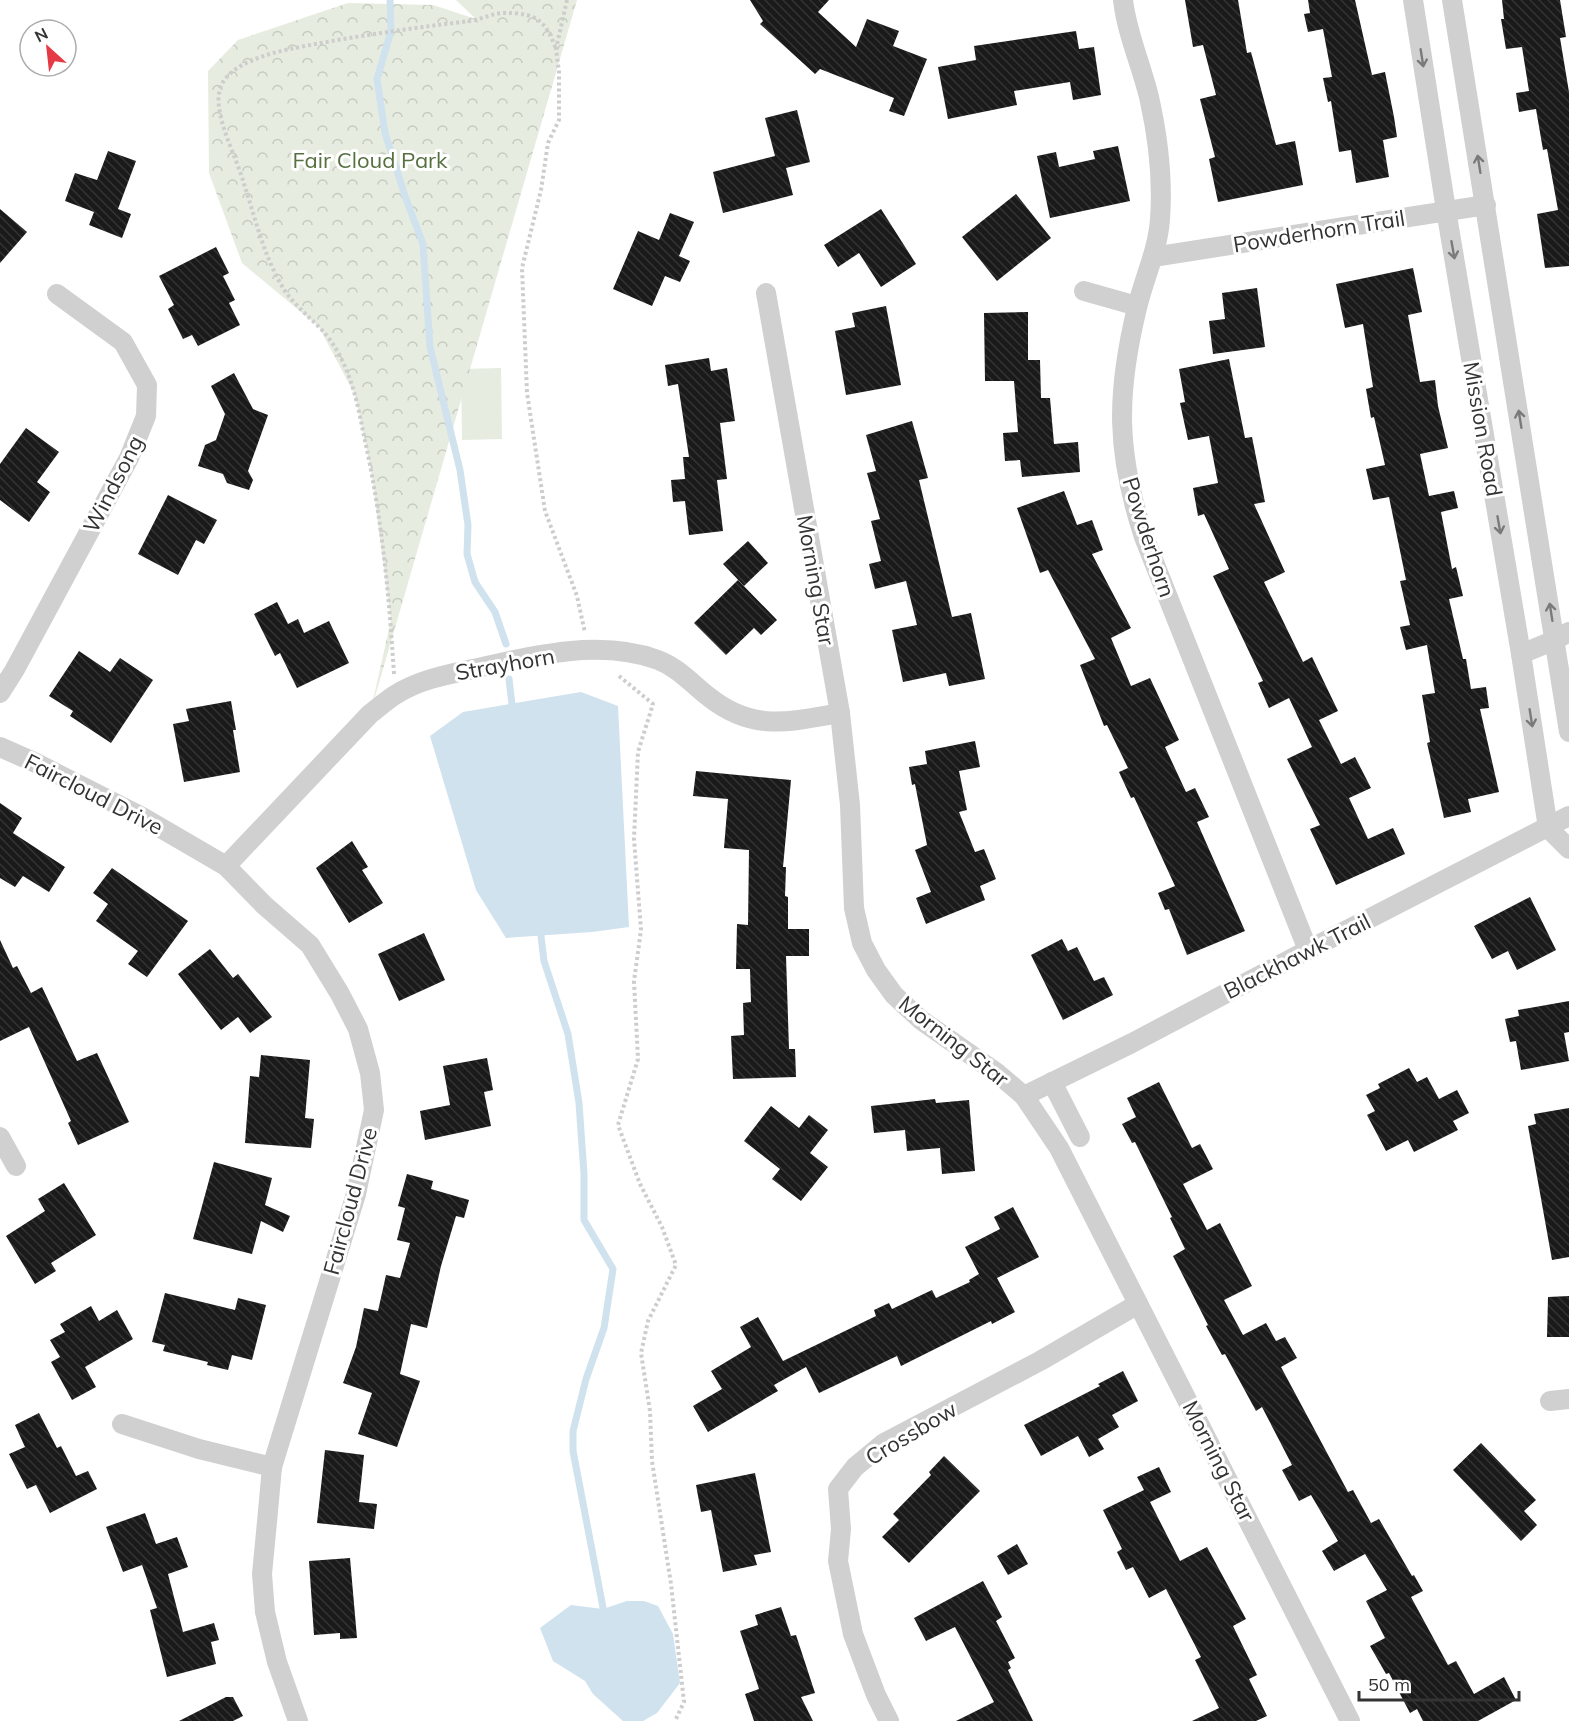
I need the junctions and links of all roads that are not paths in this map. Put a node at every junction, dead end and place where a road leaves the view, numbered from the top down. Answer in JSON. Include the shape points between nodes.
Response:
{"nodes":[{"id":1,"x":1123,"y":0,"type":"edge"},
{"id":2,"x":1413,"y":0,"type":"edge"},
{"id":3,"x":1452,"y":0,"type":"edge"},
{"id":4,"x":1486,"y":205,"type":"junction"},
{"id":5,"x":1446,"y":210,"type":"junction"},
{"id":6,"x":1153,"y":257,"type":"junction"},
{"id":7,"x":1084,"y":291,"type":"dead end"},
{"id":8,"x":766,"y":293,"type":"dead end"},
{"id":9,"x":57,"y":294,"type":"dead end"},
{"id":10,"x":1137,"y":306,"type":"junction"},
{"id":11,"x":1562,"y":636,"type":"edge"},
{"id":12,"x":1521,"y":654,"type":"junction"},
{"id":13,"x":0,"y":693,"type":"edge"},
{"id":14,"x":840,"y":713,"type":"junction"},
{"id":15,"x":1569,"y":732,"type":"edge"},
{"id":16,"x":0,"y":747,"type":"edge"},
{"id":17,"x":1569,"y":816,"type":"edge"},
{"id":18,"x":1548,"y":828,"type":"junction"},
{"id":19,"x":1569,"y":849,"type":"edge"},
{"id":20,"x":225,"y":866,"type":"junction"},
{"id":21,"x":1308,"y":950,"type":"junction"},
{"id":22,"x":1052,"y":1082,"type":"junction"},
{"id":23,"x":1024,"y":1096,"type":"junction"},
{"id":24,"x":0,"y":1137,"type":"edge"},
{"id":25,"x":1080,"y":1137,"type":"dead end"},
{"id":26,"x":16,"y":1166,"type":"dead end"},
{"id":27,"x":1138,"y":1304,"type":"junction"},
{"id":28,"x":122,"y":1424,"type":"dead end"},
{"id":29,"x":272,"y":1467,"type":"junction"},
{"id":30,"x":298,"y":1721,"type":"edge"},
{"id":31,"x":889,"y":1721,"type":"edge"},
{"id":32,"x":1350,"y":1721,"type":"edge"}],
"edges":[{"from":1,"to":6,"type":"street","name":"Powderhorn","via":[[1149,96],[1159,157],[1160,222]]},
{"from":2,"to":5,"type":"street","name":"Mission Road","one_way":true},
{"from":4,"to":3,"type":"street","name":"Mission Road","one_way":true},
{"from":4,"to":5,"type":"street","name":"Powderhorn Trail"},
{"from":11,"to":4,"type":"street","name":"Mission Road","one_way":true},
{"from":5,"to":6,"type":"street","name":"Powderhorn Trail"},
{"from":5,"to":12,"type":"street","name":"Mission Road","one_way":true},
{"from":6,"to":10,"type":"street","name":"Powderhorn"},
{"from":7,"to":10,"type":"street"},
{"from":8,"to":14,"type":"street","name":"Morning Star"},
{"from":9,"to":13,"type":"street","name":"Windsong","via":[[123,342],[147,384],[146,416],[129,458]]},
{"from":10,"to":21,"type":"street","name":"Powderhorn","via":[[1125,364],[1121,421],[1127,480],[1136,512]]},
{"from":11,"to":12,"type":"street"},
{"from":11,"to":15,"type":"street","name":"Mission Road"},
{"from":12,"to":18,"type":"street","name":"Mission Road","one_way":true},
{"from":14,"to":20,"type":"street","name":"Strayhorn","via":[[785,723],[759,721],[726,709],[676,669],[623,652],[541,656],[438,676],[396,694],[370,714]]},
{"from":14,"to":23,"type":"street","name":"Morning Star","via":[[850,805],[854,908],[862,943],[894,995],[921,1020]]},
{"from":16,"to":20,"type":"street","name":"Faircloud Drive","via":[[142,817]]},
{"from":17,"to":18,"type":"street","name":"Blackhawk Trail"},
{"from":18,"to":19,"type":"street"},
{"from":18,"to":21,"type":"street","name":"Blackhawk Trail"},
{"from":20,"to":29,"type":"street","name":"Faircloud Drive","via":[[310,945],[340,994],[358,1029],[374,1110],[356,1194]]},
{"from":21,"to":22,"type":"street","name":"Blackhawk Trail"},
{"from":22,"to":23,"type":"street","name":"Blackhawk Trail"},
{"from":22,"to":25,"type":"street"},
{"from":23,"to":27,"type":"street","name":"Morning Star","via":[[1059,1148]]},
{"from":24,"to":26,"type":"street"},
{"from":27,"to":31,"type":"street","name":"Crossbow","via":[[884,1443],[855,1467],[838,1489],[842,1529],[838,1561],[853,1634]]},
{"from":27,"to":32,"type":"street","name":"Morning Star"},
{"from":28,"to":29,"type":"street"},
{"from":29,"to":30,"type":"street","name":"Faircloud Drive","via":[[262,1574],[265,1612],[277,1662]]}]}
